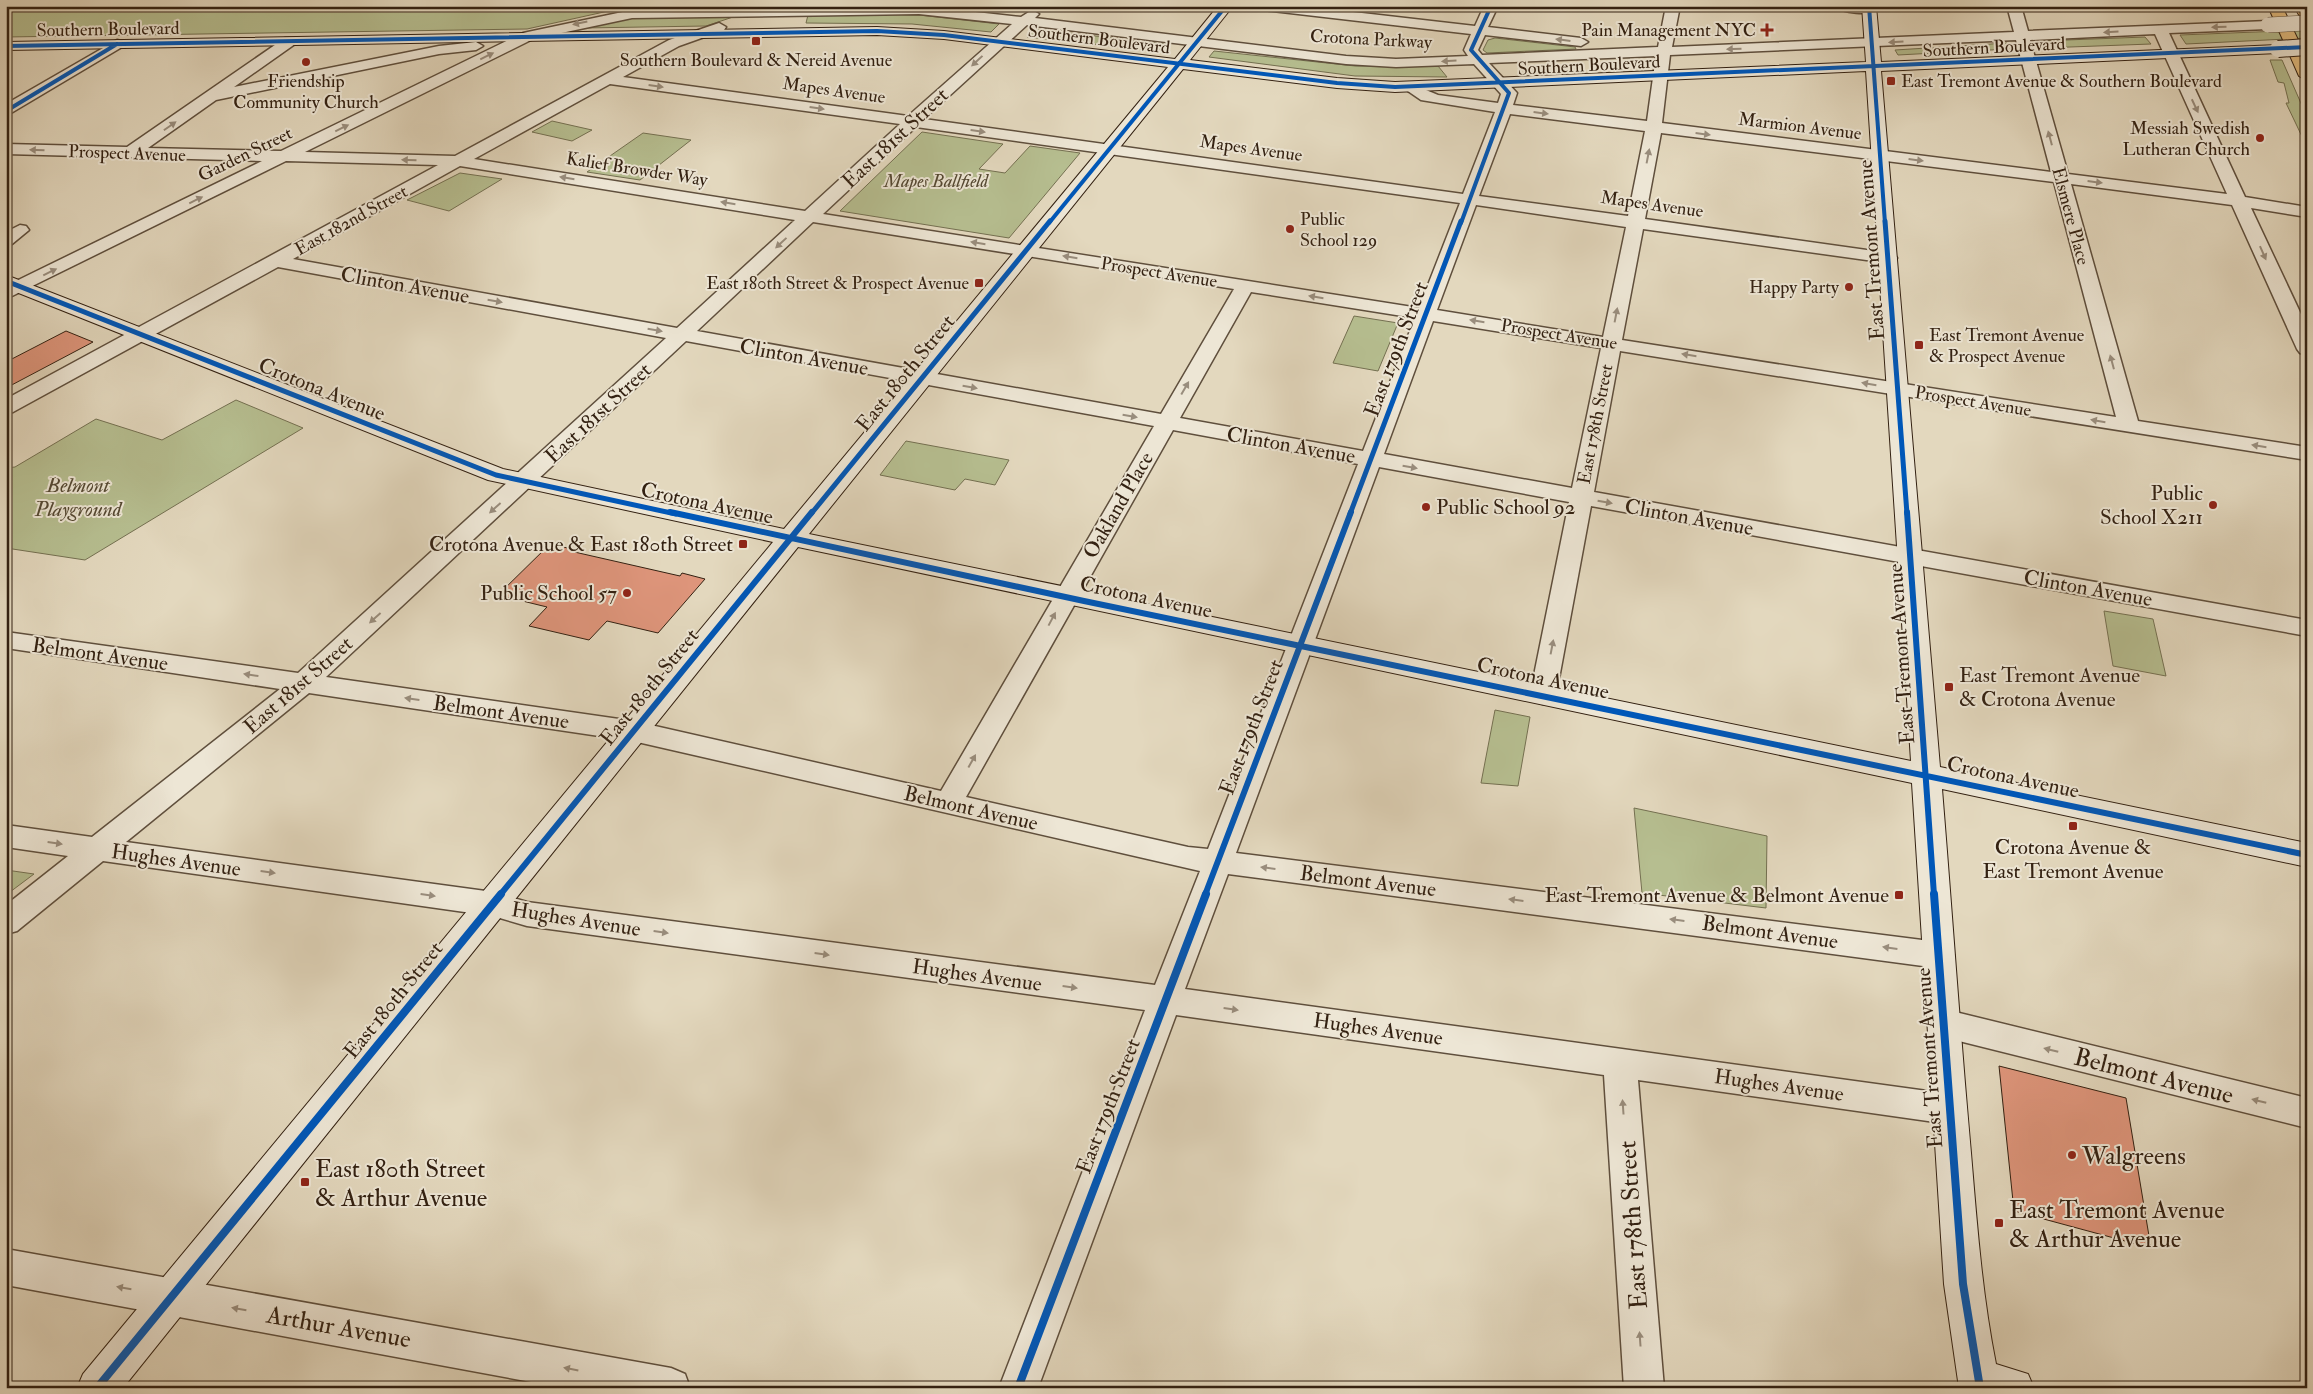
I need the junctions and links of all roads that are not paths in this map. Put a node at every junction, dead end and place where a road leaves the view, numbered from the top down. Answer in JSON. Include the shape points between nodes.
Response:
{"nodes":[{"id":1,"x":784,"y":6,"type":"edge"},
{"id":2,"x":1226,"y":6,"type":"edge"},
{"id":3,"x":1263,"y":6,"type":"edge"},
{"id":4,"x":1491,"y":6,"type":"edge"},
{"id":5,"x":1673,"y":6,"type":"edge"},
{"id":6,"x":1842,"y":6,"type":"edge"},
{"id":7,"x":2014,"y":6,"type":"edge"},
{"id":8,"x":2275,"y":6,"type":"edge"},
{"id":9,"x":2302,"y":6,"type":"edge"},
{"id":10,"x":922,"y":8,"type":"edge"},
{"id":11,"x":1870,"y":8,"type":"edge"},
{"id":12,"x":768,"y":11,"type":"junction"},
{"id":13,"x":1032,"y":14,"type":"edge"},
{"id":14,"x":2307,"y":17,"type":"edge"},
{"id":15,"x":2307,"y":24,"type":"edge"},
{"id":16,"x":2160,"y":30,"type":"junction"},
{"id":17,"x":1479,"y":31,"type":"junction"},
{"id":18,"x":697,"y":34,"type":"junction"},
{"id":19,"x":528,"y":36,"type":"junction"},
{"id":20,"x":2022,"y":36,"type":"junction"},
{"id":21,"x":290,"y":41,"type":"junction"},
{"id":22,"x":998,"y":42,"type":"junction"},
{"id":23,"x":1196,"y":42,"type":"junction"},
{"id":24,"x":117,"y":44,"type":"junction"},
{"id":25,"x":6,"y":46,"type":"edge"},
{"id":26,"x":476,"y":46,"type":"dead end"},
{"id":27,"x":2307,"y":47,"type":"edge"},
{"id":28,"x":1664,"y":52,"type":"junction"},
{"id":29,"x":2171,"y":53,"type":"junction"},
{"id":30,"x":1873,"y":55,"type":"junction"},
{"id":31,"x":1478,"y":60,"type":"junction"},
{"id":32,"x":2030,"y":60,"type":"junction"},
{"id":33,"x":1180,"y":64,"type":"junction"},
{"id":34,"x":1661,"y":76,"type":"junction"},
{"id":35,"x":2307,"y":76,"type":"edge"},
{"id":36,"x":608,"y":79,"type":"junction"},
{"id":37,"x":1409,"y":87,"type":"junction"},
{"id":38,"x":213,"y":96,"type":"junction"},
{"id":39,"x":1502,"y":96,"type":"junction"},
{"id":40,"x":6,"y":111,"type":"edge"},
{"id":41,"x":912,"y":122,"type":"junction"},
{"id":42,"x":1654,"y":128,"type":"junction"},
{"id":43,"x":6,"y":148,"type":"edge"},
{"id":44,"x":1109,"y":149,"type":"junction"},
{"id":45,"x":130,"y":153,"type":"junction"},
{"id":46,"x":1880,"y":156,"type":"junction"},
{"id":47,"x":284,"y":157,"type":"junction"},
{"id":48,"x":458,"y":161,"type":"junction"},
{"id":49,"x":2061,"y":178,"type":"junction"},
{"id":50,"x":1470,"y":199,"type":"junction"},
{"id":51,"x":2239,"y":201,"type":"junction"},
{"id":52,"x":2307,"y":212,"type":"edge"},
{"id":53,"x":810,"y":216,"type":"junction"},
{"id":54,"x":1635,"y":222,"type":"junction"},
{"id":55,"x":1026,"y":250,"type":"junction"},
{"id":56,"x":1888,"y":258,"type":"junction"},
{"id":57,"x":275,"y":261,"type":"junction"},
{"id":58,"x":1245,"y":286,"type":"junction"},
{"id":59,"x":11,"y":287,"type":"edge"},
{"id":60,"x":1426,"y":313,"type":"junction"},
{"id":61,"x":142,"y":334,"type":"junction"},
{"id":62,"x":682,"y":335,"type":"junction"},
{"id":63,"x":1611,"y":342,"type":"junction"},
{"id":64,"x":2307,"y":350,"type":"edge"},
{"id":65,"x":922,"y":378,"type":"junction"},
{"id":66,"x":1898,"y":389,"type":"junction"},
{"id":67,"x":6,"y":408,"type":"edge"},
{"id":68,"x":1165,"y":423,"type":"junction"},
{"id":69,"x":2129,"y":426,"type":"junction"},
{"id":70,"x":2307,"y":454,"type":"edge"},
{"id":71,"x":1370,"y":460,"type":"junction"},
{"id":72,"x":525,"y":481,"type":"junction"},
{"id":73,"x":1580,"y":498,"type":"junction"},
{"id":74,"x":792,"y":538,"type":"junction"},
{"id":75,"x":1910,"y":556,"type":"junction"},
{"id":76,"x":1065,"y":597,"type":"junction"},
{"id":77,"x":2307,"y":628,"type":"edge"},
{"id":78,"x":6,"y":640,"type":"edge"},
{"id":79,"x":1299,"y":646,"type":"junction"},
{"id":80,"x":304,"y":683,"type":"junction"},
{"id":81,"x":1543,"y":695,"type":"junction"},
{"id":82,"x":633,"y":731,"type":"junction"},
{"id":83,"x":1926,"y":775,"type":"junction"},
{"id":84,"x":948,"y":803,"type":"junction"},
{"id":85,"x":6,"y":836,"type":"edge"},
{"id":86,"x":99,"y":849,"type":"junction"},
{"id":87,"x":2307,"y":855,"type":"edge"},
{"id":88,"x":1218,"y":862,"type":"junction"},
{"id":89,"x":493,"y":904,"type":"junction"},
{"id":90,"x":6,"y":922,"type":"edge"},
{"id":91,"x":1938,"y":955,"type":"junction"},
{"id":92,"x":1167,"y":1000,"type":"junction"},
{"id":93,"x":1943,"y":1023,"type":"junction"},
{"id":94,"x":1620,"y":1063,"type":"junction"},
{"id":95,"x":1949,"y":1109,"type":"junction"},
{"id":96,"x":2307,"y":1113,"type":"edge"},
{"id":97,"x":6,"y":1267,"type":"edge"},
{"id":98,"x":172,"y":1296,"type":"junction"},
{"id":99,"x":1991,"y":1386,"type":"edge"},
{"id":100,"x":97,"y":1388,"type":"edge"},
{"id":101,"x":671,"y":1388,"type":"edge"},
{"id":102,"x":1018,"y":1388,"type":"edge"},
{"id":103,"x":1644,"y":1388,"type":"edge"}],
"edges":[{"from":1,"to":12,"type":"street","name":"East 182nd Street"},
{"from":2,"to":23,"type":"main road","name":"East 180th Street"},
{"from":3,"to":17,"type":"street"},
{"from":4,"to":17,"type":"street"},
{"from":5,"to":28,"type":"street","name":"East 178th Street"},
{"from":6,"to":11,"type":"street"},
{"from":7,"to":20,"type":"street","name":"Elsmere Place"},
{"from":8,"to":35,"type":"highway"},
{"from":9,"to":14,"type":"highway"},
{"from":10,"to":12,"type":"street","name":"Crotona Parkway"},
{"from":10,"to":13,"type":"street","name":"Crotona Parkway"},
{"from":11,"to":30,"type":"main road","name":"East Tremont Avenue"},
{"from":12,"to":18,"type":"street","name":"East 182nd Street"},
{"from":12,"to":19,"type":"street","name":"Crotona Parkway","one_way":true,"via":[[632,14]]},
{"from":13,"to":22,"type":"street","name":"East 181st Street"},
{"from":13,"to":23,"type":"street","name":"Crotona Parkway"},
{"from":15,"to":16,"type":"street","name":"Crotona Parkway","one_way":true,"bridge":true},
{"from":16,"to":20,"type":"street","name":"Crotona Parkway","one_way":true},
{"from":16,"to":29,"type":"street"},
{"from":28,"to":17,"type":"street","one_way":true},
{"from":17,"to":31,"type":"street","via":[[1471,50]]},
{"from":18,"to":19,"type":"main road","name":"Southern Boulevard"},
{"from":18,"to":22,"type":"main road","name":"Southern Boulevard","via":[[877,31]]},
{"from":18,"to":36,"type":"street","name":"East 182nd Street"},
{"from":19,"to":21,"type":"main road","name":"Southern Boulevard"},
{"from":47,"to":19,"type":"street","name":"Garden Street","one_way":true},
{"from":20,"to":30,"type":"street","name":"Crotona Parkway","one_way":true},
{"from":20,"to":32,"type":"street","name":"Elsmere Place"},
{"from":21,"to":24,"type":"main road","name":"Southern Boulevard"},
{"from":21,"to":38,"type":"street"},
{"from":22,"to":33,"type":"main road","name":"Southern Boulevard"},
{"from":22,"to":41,"type":"street","name":"East 181st Street","one_way":true},
{"from":31,"to":23,"type":"street","name":"Crotona Parkway","one_way":true,"via":[[1369,62]]},
{"from":23,"to":33,"type":"main road","name":"East 180th Street"},
{"from":24,"to":25,"type":"main road","name":"Southern Boulevard"},
{"from":24,"to":40,"type":"street"},
{"from":26,"to":38,"type":"street","via":[[439,50]]},
{"from":27,"to":29,"type":"main road","name":"Southern Boulevard","bridge":true},
{"from":30,"to":28,"type":"street","name":"Crotona Parkway","one_way":true},
{"from":28,"to":31,"type":"street","name":"Crotona Parkway"},
{"from":28,"to":34,"type":"street","name":"East 178th Street"},
{"from":29,"to":32,"type":"main road","name":"Southern Boulevard"},
{"from":29,"to":51,"type":"street","one_way":true},
{"from":30,"to":32,"type":"main road","name":"Southern Boulevard"},
{"from":30,"to":34,"type":"main road","name":"Southern Boulevard"},
{"from":30,"to":46,"type":"main road","name":"East Tremont Avenue"},
{"from":31,"to":39,"type":"street"},
{"from":49,"to":32,"type":"street","name":"Elsmere Place","one_way":true},
{"from":33,"to":37,"type":"main road","name":"Southern Boulevard","via":[[1350,85]]},
{"from":33,"to":44,"type":"main road","name":"East 180th Street"},
{"from":34,"to":39,"type":"main road","name":"Southern Boulevard"},
{"from":34,"to":42,"type":"street","name":"East 178th Street"},
{"from":36,"to":41,"type":"street","name":"Mapes Avenue","one_way":true},
{"from":36,"to":48,"type":"street","name":"East 182nd Street"},
{"from":37,"to":39,"type":"main road","name":"Southern Boulevard"},
{"from":37,"to":39,"type":"street","name":"Marmion Avenue","via":[[1433,99]]},
{"from":45,"to":38,"type":"street","one_way":true},
{"from":39,"to":42,"type":"street","name":"Marmion Avenue","one_way":true},
{"from":39,"to":50,"type":"street","name":"East 179th Street"},
{"from":41,"to":44,"type":"street","name":"Mapes Avenue","one_way":true},
{"from":41,"to":53,"type":"street","name":"East 181st Street"},
{"from":42,"to":46,"type":"street","name":"Marmion Avenue","one_way":true},
{"from":54,"to":42,"type":"street","name":"East 178th Street","one_way":true},
{"from":45,"to":43,"type":"street","name":"Prospect Avenue","one_way":true},
{"from":44,"to":50,"type":"street","name":"Mapes Avenue"},
{"from":44,"to":55,"type":"main road","name":"East 180th Street"},
{"from":45,"to":47,"type":"street","name":"Prospect Avenue"},
{"from":46,"to":49,"type":"street","name":"Marmion Avenue","one_way":true},
{"from":46,"to":56,"type":"main road","name":"East Tremont Avenue"},
{"from":48,"to":47,"type":"street","name":"Prospect Avenue","one_way":true},
{"from":59,"to":47,"type":"street","name":"Garden Street","one_way":true},
{"from":53,"to":48,"type":"street","name":"Kalief Browder Way","one_way":true},
{"from":48,"to":57,"type":"street","name":"East 182nd Street"},
{"from":49,"to":51,"type":"street","name":"Marmion Avenue","one_way":true},
{"from":69,"to":49,"type":"street","name":"Elsmere Place","one_way":true},
{"from":50,"to":54,"type":"street","name":"Mapes Avenue"},
{"from":50,"to":60,"type":"street","name":"East 179th Street"},
{"from":51,"to":52,"type":"street","name":"Marmion Avenue"},
{"from":51,"to":64,"type":"street","one_way":true},
{"from":55,"to":53,"type":"street","name":"Prospect Avenue","one_way":true},
{"from":53,"to":62,"type":"street","name":"East 181st Street","one_way":true},
{"from":54,"to":56,"type":"street","name":"Mapes Avenue"},
{"from":63,"to":54,"type":"street","name":"East 178th Street","one_way":true},
{"from":58,"to":55,"type":"street","name":"Prospect Avenue","one_way":true},
{"from":55,"to":65,"type":"main road","name":"East 180th Street"},
{"from":56,"to":66,"type":"main road","name":"East Tremont Avenue"},
{"from":57,"to":61,"type":"street","name":"East 182nd Street"},
{"from":57,"to":62,"type":"street","name":"Clinton Avenue","one_way":true},
{"from":60,"to":58,"type":"street","name":"Prospect Avenue","one_way":true},
{"from":68,"to":58,"type":"street","name":"Oakland Place","one_way":true},
{"from":59,"to":61,"type":"main road","name":"Crotona Avenue"},
{"from":63,"to":60,"type":"street","name":"Prospect Avenue","one_way":true},
{"from":60,"to":71,"type":"street","name":"East 179th Street"},
{"from":61,"to":67,"type":"street","name":"East 182nd Street"},
{"from":61,"to":72,"type":"main road","name":"Crotona Avenue","via":[[496,475]]},
{"from":62,"to":65,"type":"street","name":"Clinton Avenue"},
{"from":62,"to":72,"type":"street","name":"East 181st Street"},
{"from":66,"to":63,"type":"street","name":"Prospect Avenue","one_way":true},
{"from":63,"to":73,"type":"street","name":"East 178th Street"},
{"from":65,"to":68,"type":"street","name":"Clinton Avenue","one_way":true},
{"from":65,"to":74,"type":"main road","name":"East 180th Street"},
{"from":69,"to":66,"type":"street","name":"Prospect Avenue","one_way":true},
{"from":66,"to":75,"type":"main road","name":"East Tremont Avenue"},
{"from":68,"to":71,"type":"street","name":"Clinton Avenue"},
{"from":68,"to":76,"type":"street","name":"Oakland Place"},
{"from":70,"to":69,"type":"street","name":"Prospect Avenue","one_way":true},
{"from":71,"to":73,"type":"street","name":"Clinton Avenue","one_way":true},
{"from":71,"to":79,"type":"street","name":"East 179th Street"},
{"from":72,"to":74,"type":"main road","name":"Crotona Avenue"},
{"from":72,"to":80,"type":"street","name":"East 181st Street","one_way":true},
{"from":73,"to":75,"type":"street","name":"Clinton Avenue","one_way":true},
{"from":81,"to":73,"type":"street","name":"East 178th Street","one_way":true},
{"from":74,"to":76,"type":"main road","name":"Crotona Avenue"},
{"from":74,"to":82,"type":"main road","name":"East 180th Street"},
{"from":75,"to":77,"type":"street","name":"Clinton Avenue"},
{"from":75,"to":83,"type":"main road","name":"East Tremont Avenue"},
{"from":76,"to":79,"type":"main road","name":"Crotona Avenue"},
{"from":84,"to":76,"type":"street","name":"Oakland Place","one_way":true},
{"from":80,"to":78,"type":"street","name":"Belmont Avenue","one_way":true},
{"from":79,"to":81,"type":"main road","name":"Crotona Avenue"},
{"from":79,"to":88,"type":"street","name":"East 179th Street"},
{"from":82,"to":80,"type":"street","name":"Belmont Avenue","one_way":true},
{"from":80,"to":86,"type":"street","name":"East 181st Street"},
{"from":81,"to":83,"type":"main road","name":"Crotona Avenue"},
{"from":82,"to":84,"type":"street","name":"Belmont Avenue"},
{"from":82,"to":89,"type":"main road","name":"East 180th Street"},
{"from":83,"to":87,"type":"main road","name":"Crotona Avenue"},
{"from":83,"to":91,"type":"main road","name":"East Tremont Avenue"},
{"from":84,"to":88,"type":"street","name":"Belmont Avenue","via":[[1163,853]]},
{"from":85,"to":86,"type":"street","name":"Hughes Avenue","one_way":true},
{"from":86,"to":89,"type":"street","name":"Hughes Avenue","one_way":true},
{"from":86,"to":90,"type":"street","name":"East 181st Street"},
{"from":91,"to":88,"type":"street","name":"Belmont Avenue","one_way":true},
{"from":88,"to":92,"type":"street","name":"East 179th Street"},
{"from":89,"to":92,"type":"street","name":"Hughes Avenue","one_way":true,"via":[[527,914]]},
{"from":89,"to":98,"type":"main road","name":"East 180th Street"},
{"from":91,"to":93,"type":"main road","name":"East Tremont Avenue"},
{"from":92,"to":94,"type":"street","name":"Hughes Avenue","one_way":true},
{"from":92,"to":102,"type":"street","name":"East 179th Street"},
{"from":93,"to":95,"type":"main road","name":"East Tremont Avenue"},
{"from":96,"to":93,"type":"street","name":"Belmont Avenue","one_way":true},
{"from":94,"to":95,"type":"street","name":"Hughes Avenue"},
{"from":103,"to":94,"type":"street","name":"East 178th Street","one_way":true},
{"from":95,"to":99,"type":"main road","name":"East Tremont Avenue","via":[[1964,1284]]},
{"from":98,"to":97,"type":"street","name":"Arthur Avenue","one_way":true},
{"from":98,"to":100,"type":"main road","name":"East 180th Street"},
{"from":101,"to":98,"type":"street","name":"Arthur Avenue","one_way":true}]}
